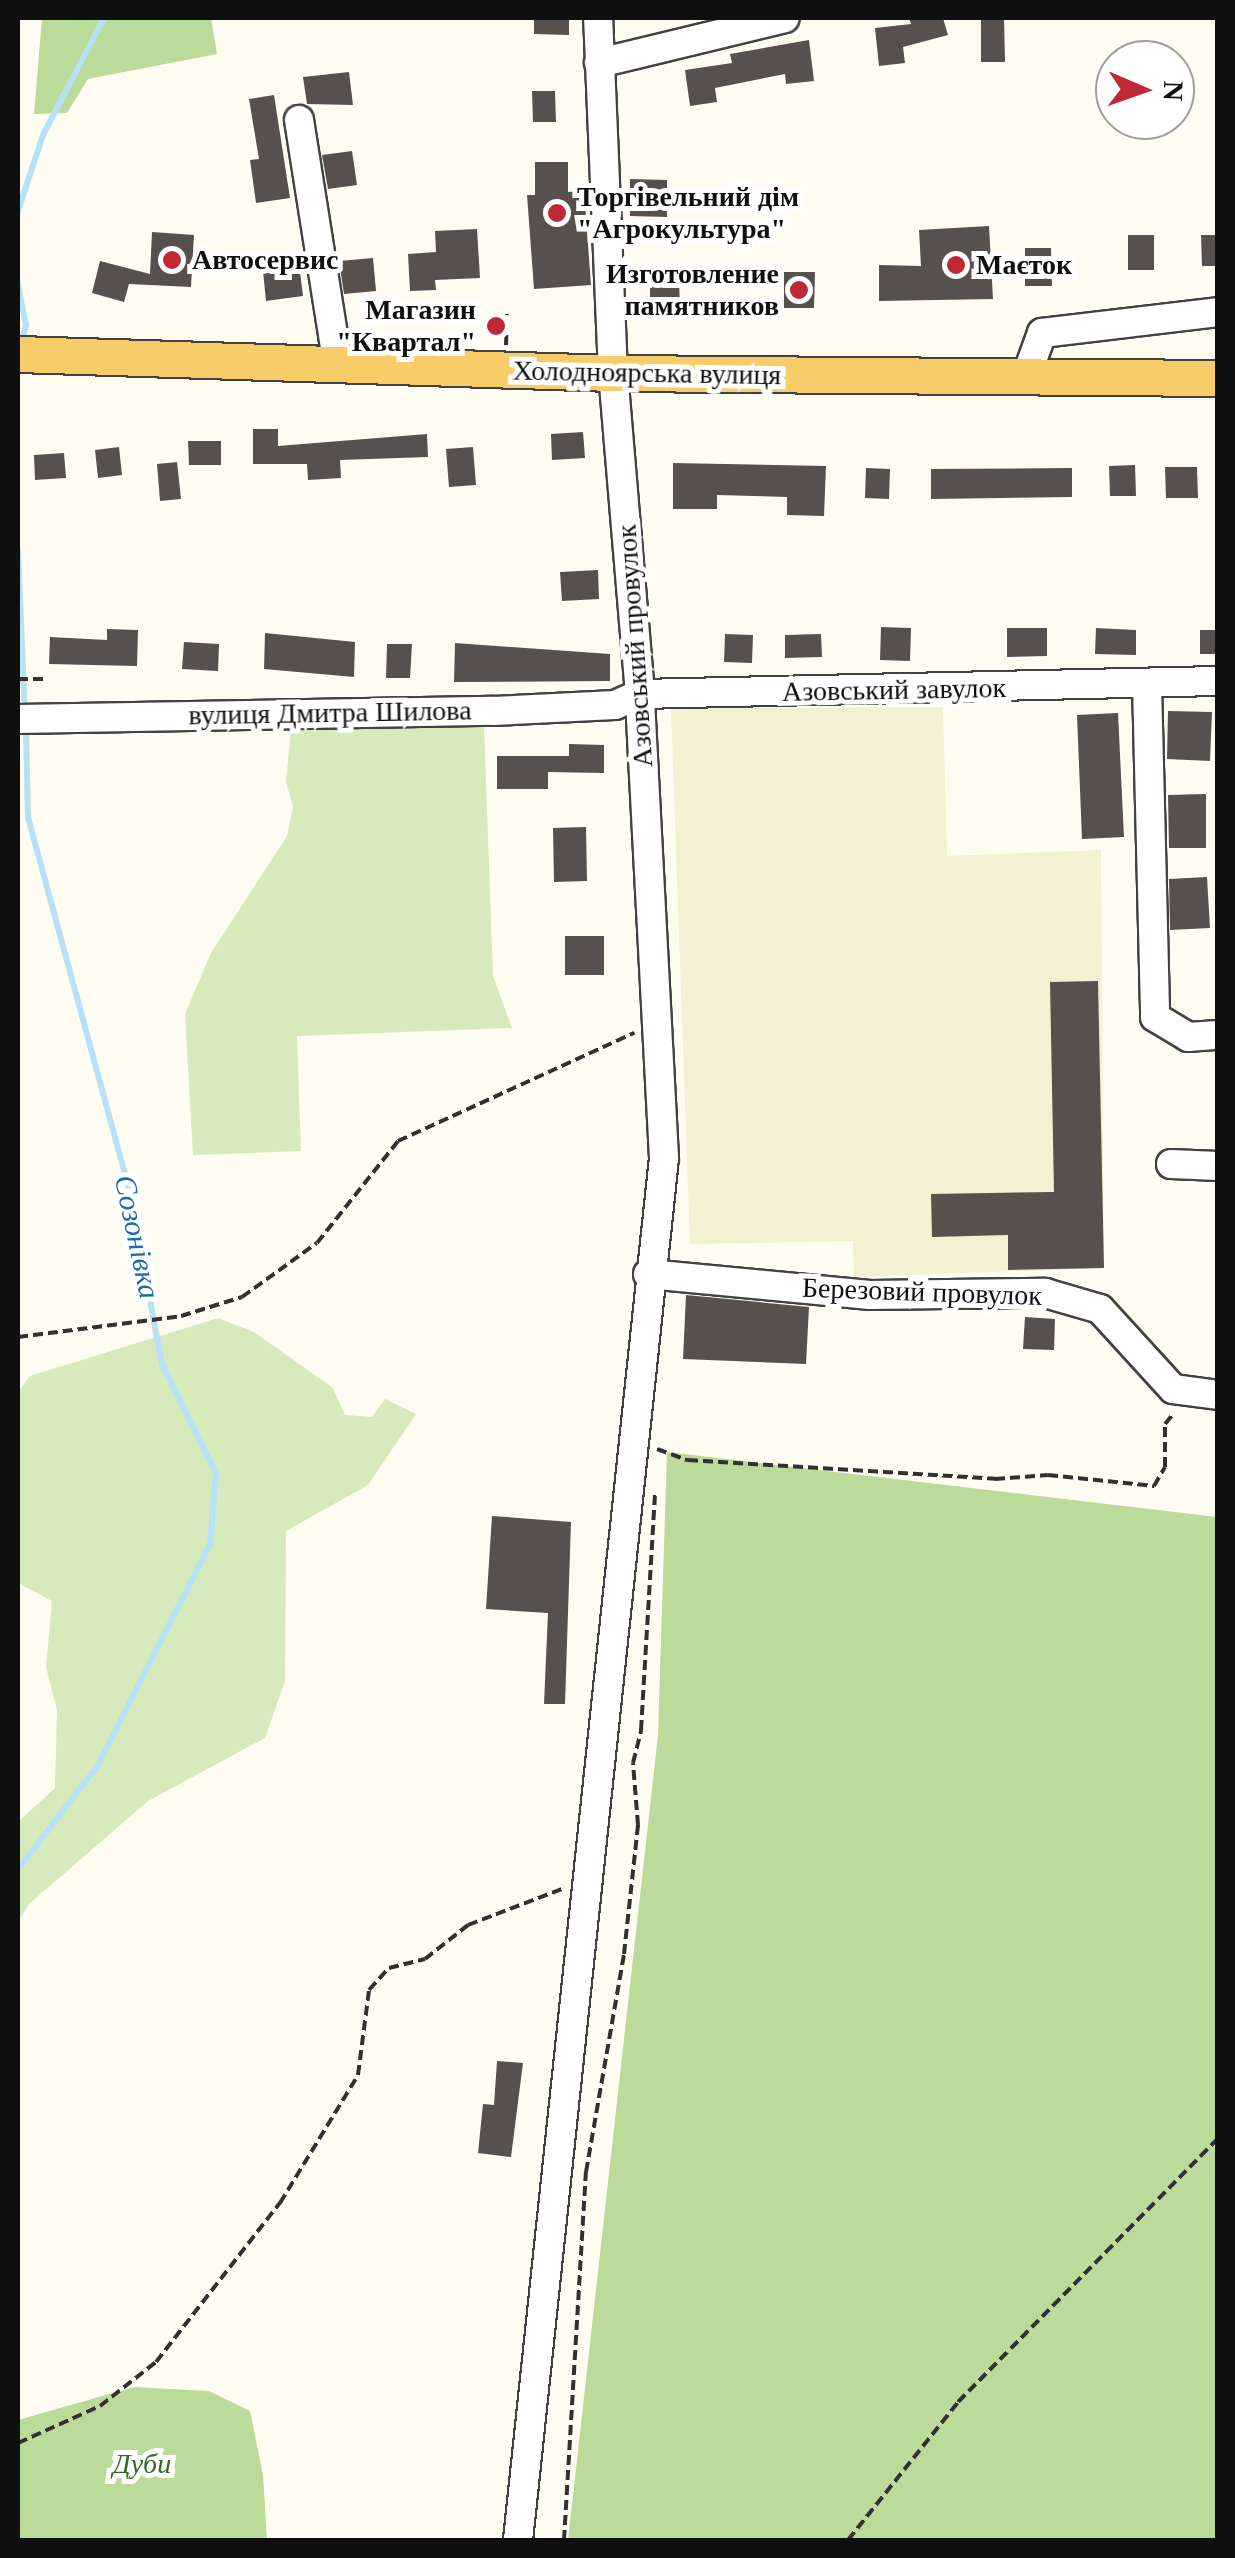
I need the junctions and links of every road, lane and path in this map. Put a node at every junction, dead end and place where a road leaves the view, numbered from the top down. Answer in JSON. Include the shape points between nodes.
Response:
{"nodes":[{"id":1,"x":598,"y":18,"type":"edge"},
{"id":2,"x":785,"y":18,"type":"edge"},
{"id":3,"x":600,"y":64,"type":"junction"},
{"id":4,"x":299,"y":120,"type":"dead end"},
{"id":5,"x":1218,"y":312,"type":"edge"},
{"id":6,"x":29,"y":355,"type":"edge"},
{"id":7,"x":338,"y":366,"type":"junction"},
{"id":8,"x":613,"y":374,"type":"junction"},
{"id":9,"x":1026,"y":378,"type":"junction"},
{"id":10,"x":1218,"y":378,"type":"edge"},
{"id":11,"x":18,"y":678,"type":"edge"},
{"id":12,"x":45,"y":679,"type":"dead end"},
{"id":13,"x":1218,"y":680,"type":"edge"},
{"id":14,"x":1147,"y":682,"type":"junction"},
{"id":15,"x":640,"y":694,"type":"junction"},
{"id":16,"x":18,"y":720,"type":"edge"},
{"id":17,"x":661,"y":1020,"type":"junction"},
{"id":18,"x":1218,"y":1036,"type":"edge"},
{"id":19,"x":1171,"y":1164,"type":"dead end"},
{"id":20,"x":1218,"y":1166,"type":"edge"},
{"id":21,"x":648,"y":1274,"type":"junction"},
{"id":22,"x":18,"y":1337,"type":"edge"},
{"id":23,"x":1207,"y":1395,"type":"edge"},
{"id":24,"x":657,"y":1434,"type":"dead end"},
{"id":25,"x":655,"y":1490,"type":"dead end"},
{"id":26,"x":590,"y":1883,"type":"junction"},
{"id":27,"x":1218,"y":2138,"type":"edge"},
{"id":28,"x":18,"y":2443,"type":"edge"},
{"id":29,"x":518,"y":2540,"type":"edge"},
{"id":30,"x":564,"y":2540,"type":"edge"},
{"id":31,"x":848,"y":2540,"type":"edge"}],
"edges":[{"from":1,"to":3,"type":"street","name":"Азовський провулок"},
{"from":2,"to":3,"type":"street"},
{"from":3,"to":8,"type":"street","name":"Азовський провулок"},
{"from":4,"to":7,"type":"street"},
{"from":5,"to":9,"type":"street","via":[[1042,333]]},
{"from":6,"to":7,"type":"main road","name":"Холодноярська вулиця"},
{"from":7,"to":8,"type":"main road","name":"Холодноярська вулиця"},
{"from":8,"to":9,"type":"main road","name":"Холодноярська вулиця"},
{"from":8,"to":15,"type":"street","name":"Азовський провулок"},
{"from":9,"to":10,"type":"main road","name":"Холодноярська вулиця"},
{"from":11,"to":12,"type":"path"},
{"from":13,"to":14,"type":"street","name":"Азовський завулок"},
{"from":14,"to":15,"type":"street","name":"Азовський завулок"},
{"from":14,"to":18,"type":"street","via":[[1154,1017],[1188,1036]]},
{"from":15,"to":16,"type":"street","name":"вулиця Дмитра Шилова","via":[[614,704],[493,711]]},
{"from":15,"to":17,"type":"street","name":"Азовський провулок"},
{"from":17,"to":21,"type":"street","name":"Азовський провулок","via":[[664,1158]]},
{"from":17,"to":22,"type":"path","via":[[398,1142],[317,1242],[242,1297],[182,1316]]},
{"from":19,"to":20,"type":"street"},
{"from":21,"to":23,"type":"street","name":"Березовий провулок","via":[[870,1295],[1045,1293],[1100,1309],[1173,1389]]},
{"from":21,"to":26,"type":"street","name":"Азовський провулок"},
{"from":23,"to":24,"type":"path","via":[[1164,1424],[1165,1467],[1154,1486],[1048,1474],[995,1480],[688,1460],[657,1452]]},
{"from":25,"to":30,"type":"path","via":[[641,1730],[633,1764],[638,1825],[624,1954],[586,2172]]},
{"from":26,"to":28,"type":"path","via":[[468,1925],[425,1959],[389,1968],[369,1990],[358,2075],[280,2203],[156,2362],[100,2406]]},
{"from":26,"to":29,"type":"street","name":"Азовський провулок"},
{"from":27,"to":31,"type":"path","via":[[958,2402]]}]}
